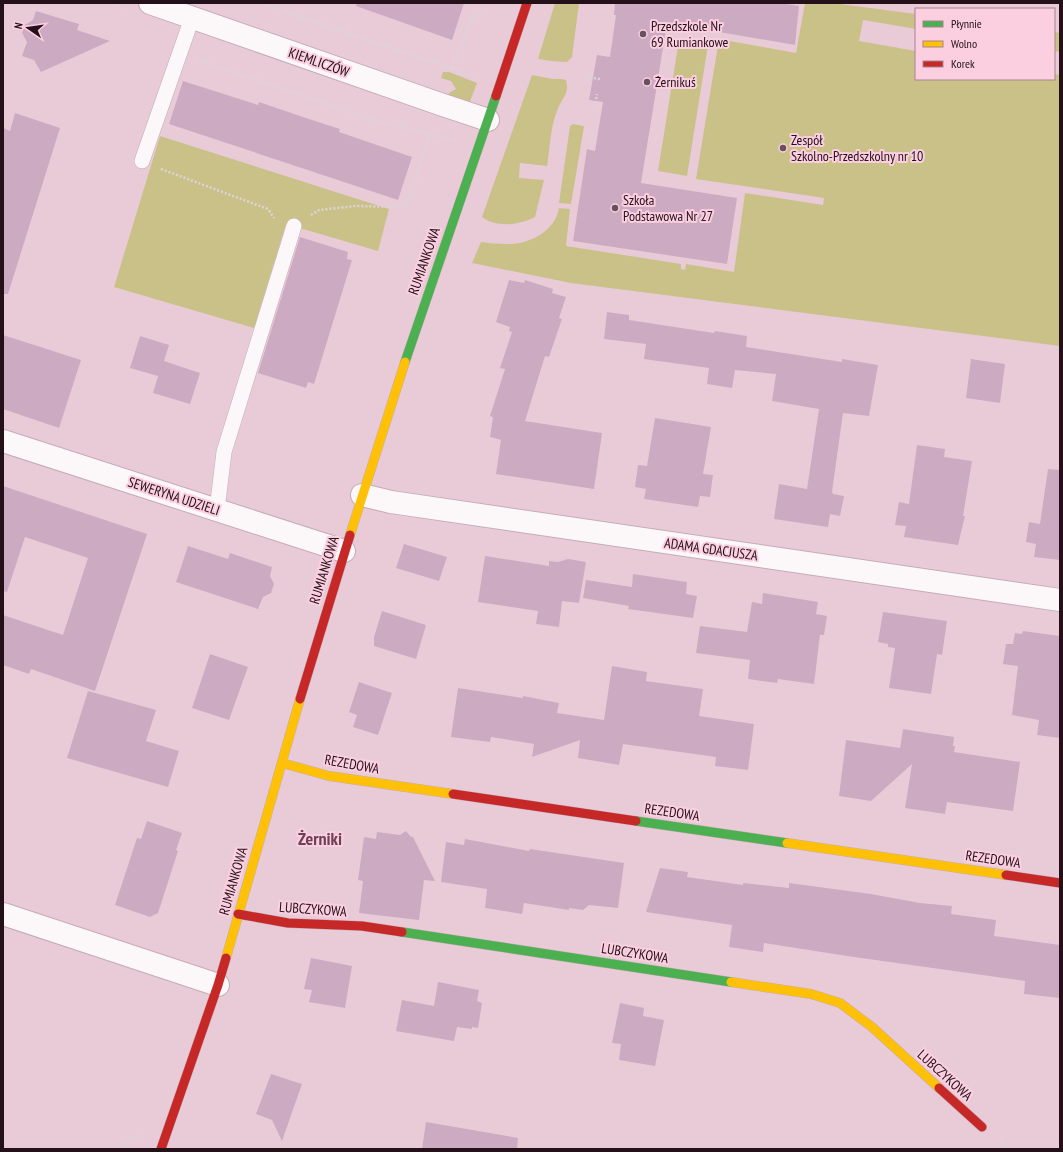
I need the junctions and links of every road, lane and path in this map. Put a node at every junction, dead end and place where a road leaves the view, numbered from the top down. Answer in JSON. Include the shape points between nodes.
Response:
{"nodes":[{"id":1,"x":111,"y":3,"type":"edge"},
{"id":2,"x":150,"y":3,"type":"edge"},
{"id":3,"x":260,"y":3,"type":"edge"},
{"id":4,"x":488,"y":3,"type":"edge"},
{"id":5,"x":527,"y":3,"type":"edge"},
{"id":6,"x":115,"y":4,"type":"dead end"},
{"id":7,"x":192,"y":18,"type":"junction"},
{"id":8,"x":195,"y":58,"type":"dead end"},
{"id":9,"x":452,"y":68,"type":"junction"},
{"id":10,"x":586,"y":77,"type":"dead end"},
{"id":11,"x":480,"y":78,"type":"dead end"},
{"id":12,"x":600,"y":80,"type":"dead end"},
{"id":13,"x":597,"y":94,"type":"dead end"},
{"id":14,"x":595,"y":107,"type":"dead end"},
{"id":15,"x":488,"y":120,"type":"junction"},
{"id":16,"x":593,"y":127,"type":"dead end"},
{"id":17,"x":590,"y":150,"type":"dead end"},
{"id":18,"x":142,"y":161,"type":"joint"},
{"id":19,"x":292,"y":233,"type":"junction"},
{"id":20,"x":3,"y":441,"type":"edge"},
{"id":21,"x":362,"y":495,"type":"junction"},
{"id":22,"x":217,"y":510,"type":"junction"},
{"id":23,"x":344,"y":551,"type":"junction"},
{"id":24,"x":1060,"y":600,"type":"edge"},
{"id":25,"x":282,"y":763,"type":"junction"},
{"id":26,"x":1060,"y":883,"type":"edge"},
{"id":27,"x":3,"y":914,"type":"edge"},
{"id":28,"x":238,"y":914,"type":"junction"},
{"id":29,"x":218,"y":985,"type":"junction"},
{"id":30,"x":982,"y":1127,"type":"dead end"},
{"id":31,"x":161,"y":1149,"type":"edge"}],
"edges":[{"from":1,"to":6,"type":"path"},
{"from":2,"to":7,"type":"street","name":"KIEMLICZÓW"},
{"from":3,"to":9,"type":"path"},
{"from":4,"to":9,"type":"path","via":[[486,11],[473,18]]},
{"from":5,"to":15,"type":"street","name":"RUMIANKOWA"},
{"from":7,"to":15,"type":"street","name":"KIEMLICZÓW"},
{"from":7,"to":18,"type":"lane"},
{"from":8,"to":19,"type":"path","via":[[369,119],[429,135],[410,198],[399,207],[356,206],[319,210]]},
{"from":9,"to":11,"type":"path"},
{"from":10,"to":12,"type":"path"},
{"from":13,"to":14,"type":"path"},
{"from":15,"to":21,"type":"street","name":"RUMIANKOWA","via":[[411,342]]},
{"from":16,"to":17,"type":"path"},
{"from":18,"to":19,"type":"path","via":[[268,209]]},
{"from":19,"to":22,"type":"lane","via":[[224,452]]},
{"from":20,"to":22,"type":"street","name":"SEWERYNA UDZIELI"},
{"from":21,"to":23,"type":"street","name":"RUMIANKOWA"},
{"from":21,"to":24,"type":"street","name":"ADAMA GDACJUSZA","via":[[391,502]]},
{"from":22,"to":23,"type":"street","name":"SEWERYNA UDZIELI"},
{"from":23,"to":25,"type":"street","name":"RUMIANKOWA"},
{"from":25,"to":26,"type":"street","name":"REZEDOWA","via":[[329,776]]},
{"from":25,"to":28,"type":"street","name":"RUMIANKOWA"},
{"from":27,"to":29,"type":"street"},
{"from":28,"to":29,"type":"street","name":"RUMIANKOWA"},
{"from":28,"to":30,"type":"street","name":"LUBCZYKOWA","via":[[288,923],[362,926],[811,994],[840,1003],[872,1027]]},
{"from":29,"to":31,"type":"street","name":"RUMIANKOWA"}]}
